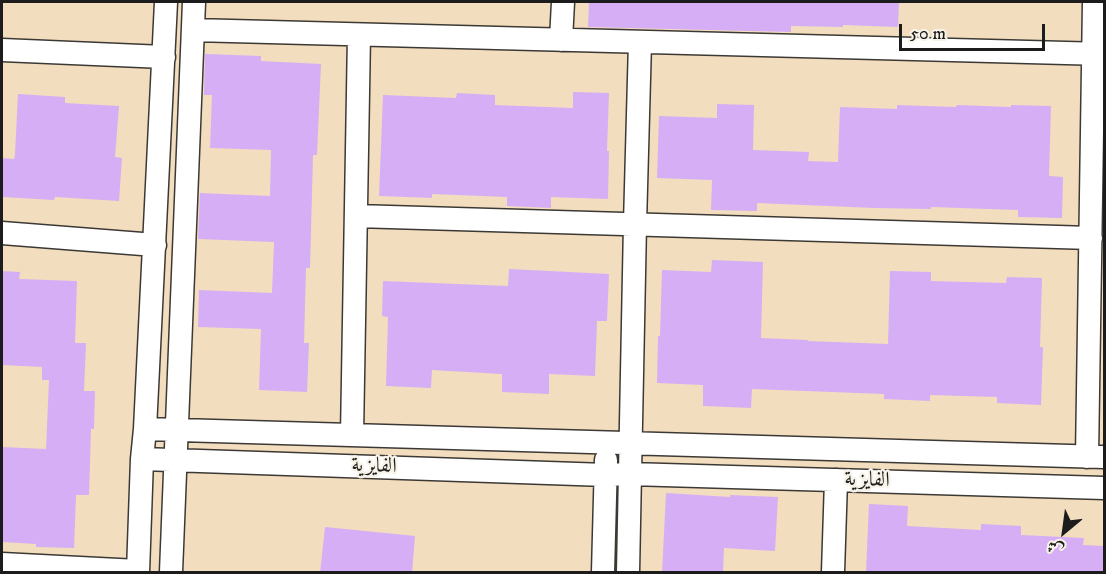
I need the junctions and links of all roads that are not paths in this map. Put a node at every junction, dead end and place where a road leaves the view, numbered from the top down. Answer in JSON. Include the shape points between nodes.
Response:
{"nodes":[{"id":1,"x":166,"y":2,"type":"edge"},
{"id":2,"x":194,"y":2,"type":"edge"},
{"id":3,"x":563,"y":2,"type":"edge"},
{"id":4,"x":1094,"y":2,"type":"edge"},
{"id":5,"x":193,"y":30,"type":"junction"},
{"id":6,"x":359,"y":34,"type":"junction"},
{"id":7,"x":561,"y":40,"type":"junction"},
{"id":8,"x":640,"y":42,"type":"junction"},
{"id":9,"x":2,"y":50,"type":"edge"},
{"id":10,"x":1099,"y":54,"type":"edge"},
{"id":11,"x":164,"y":57,"type":"junction"},
{"id":12,"x":356,"y":216,"type":"junction"},
{"id":13,"x":635,"y":224,"type":"junction"},
{"id":14,"x":2,"y":233,"type":"edge"},
{"id":15,"x":1090,"y":238,"type":"junction"},
{"id":16,"x":155,"y":245,"type":"junction"},
{"id":17,"x":145,"y":429,"type":"junction"},
{"id":18,"x":176,"y":430,"type":"junction"},
{"id":19,"x":352,"y":435,"type":"junction"},
{"id":20,"x":606,"y":443,"type":"junction"},
{"id":21,"x":631,"y":443,"type":"junction"},
{"id":22,"x":1096,"y":457,"type":"edge"},
{"id":23,"x":142,"y":459,"type":"junction"},
{"id":24,"x":176,"y":460,"type":"junction"},
{"id":25,"x":630,"y":474,"type":"junction"},
{"id":26,"x":606,"y":475,"type":"junction"},
{"id":27,"x":836,"y":480,"type":"junction"},
{"id":28,"x":1104,"y":489,"type":"edge"},
{"id":29,"x":2,"y":564,"type":"edge"},
{"id":30,"x":138,"y":572,"type":"edge"},
{"id":31,"x":171,"y":573,"type":"edge"},
{"id":32,"x":603,"y":573,"type":"edge"},
{"id":33,"x":628,"y":573,"type":"edge"},
{"id":34,"x":833,"y":573,"type":"edge"}],
"edges":[{"from":1,"to":11,"type":"street"},
{"from":2,"to":5,"type":"street"},
{"from":3,"to":7,"type":"street"},
{"from":4,"to":10,"type":"street"},
{"from":5,"to":6,"type":"street"},
{"from":5,"to":18,"type":"street"},
{"from":6,"to":7,"type":"street"},
{"from":6,"to":12,"type":"street"},
{"from":7,"to":8,"type":"street"},
{"from":8,"to":10,"type":"street"},
{"from":8,"to":13,"type":"street"},
{"from":9,"to":11,"type":"street"},
{"from":10,"to":15,"type":"street"},
{"from":11,"to":16,"type":"street"},
{"from":12,"to":13,"type":"street"},
{"from":12,"to":19,"type":"street"},
{"from":13,"to":15,"type":"street"},
{"from":13,"to":21,"type":"street"},
{"from":14,"to":16,"type":"street"},
{"from":15,"to":22,"type":"street"},
{"from":16,"to":17,"type":"street"},
{"from":17,"to":18,"type":"street","name":"الفايزية"},
{"from":17,"to":23,"type":"street"},
{"from":18,"to":19,"type":"street","name":"الفايزية"},
{"from":18,"to":24,"type":"street"},
{"from":19,"to":20,"type":"street","name":"الفايزية"},
{"from":20,"to":21,"type":"street","name":"الفايزية"},
{"from":20,"to":26,"type":"street"},
{"from":21,"to":22,"type":"street","name":"الفايزية"},
{"from":21,"to":25,"type":"street"},
{"from":23,"to":24,"type":"street","name":"الفايزية"},
{"from":23,"to":30,"type":"street"},
{"from":24,"to":26,"type":"street","name":"الفايزية"},
{"from":24,"to":31,"type":"street"},
{"from":25,"to":26,"type":"street","name":"الفايزية"},
{"from":25,"to":27,"type":"street","name":"الفايزية"},
{"from":25,"to":33,"type":"street"},
{"from":26,"to":32,"type":"street"},
{"from":27,"to":28,"type":"street","name":"الفايزية"},
{"from":27,"to":34,"type":"street"},
{"from":29,"to":30,"type":"street"}]}
